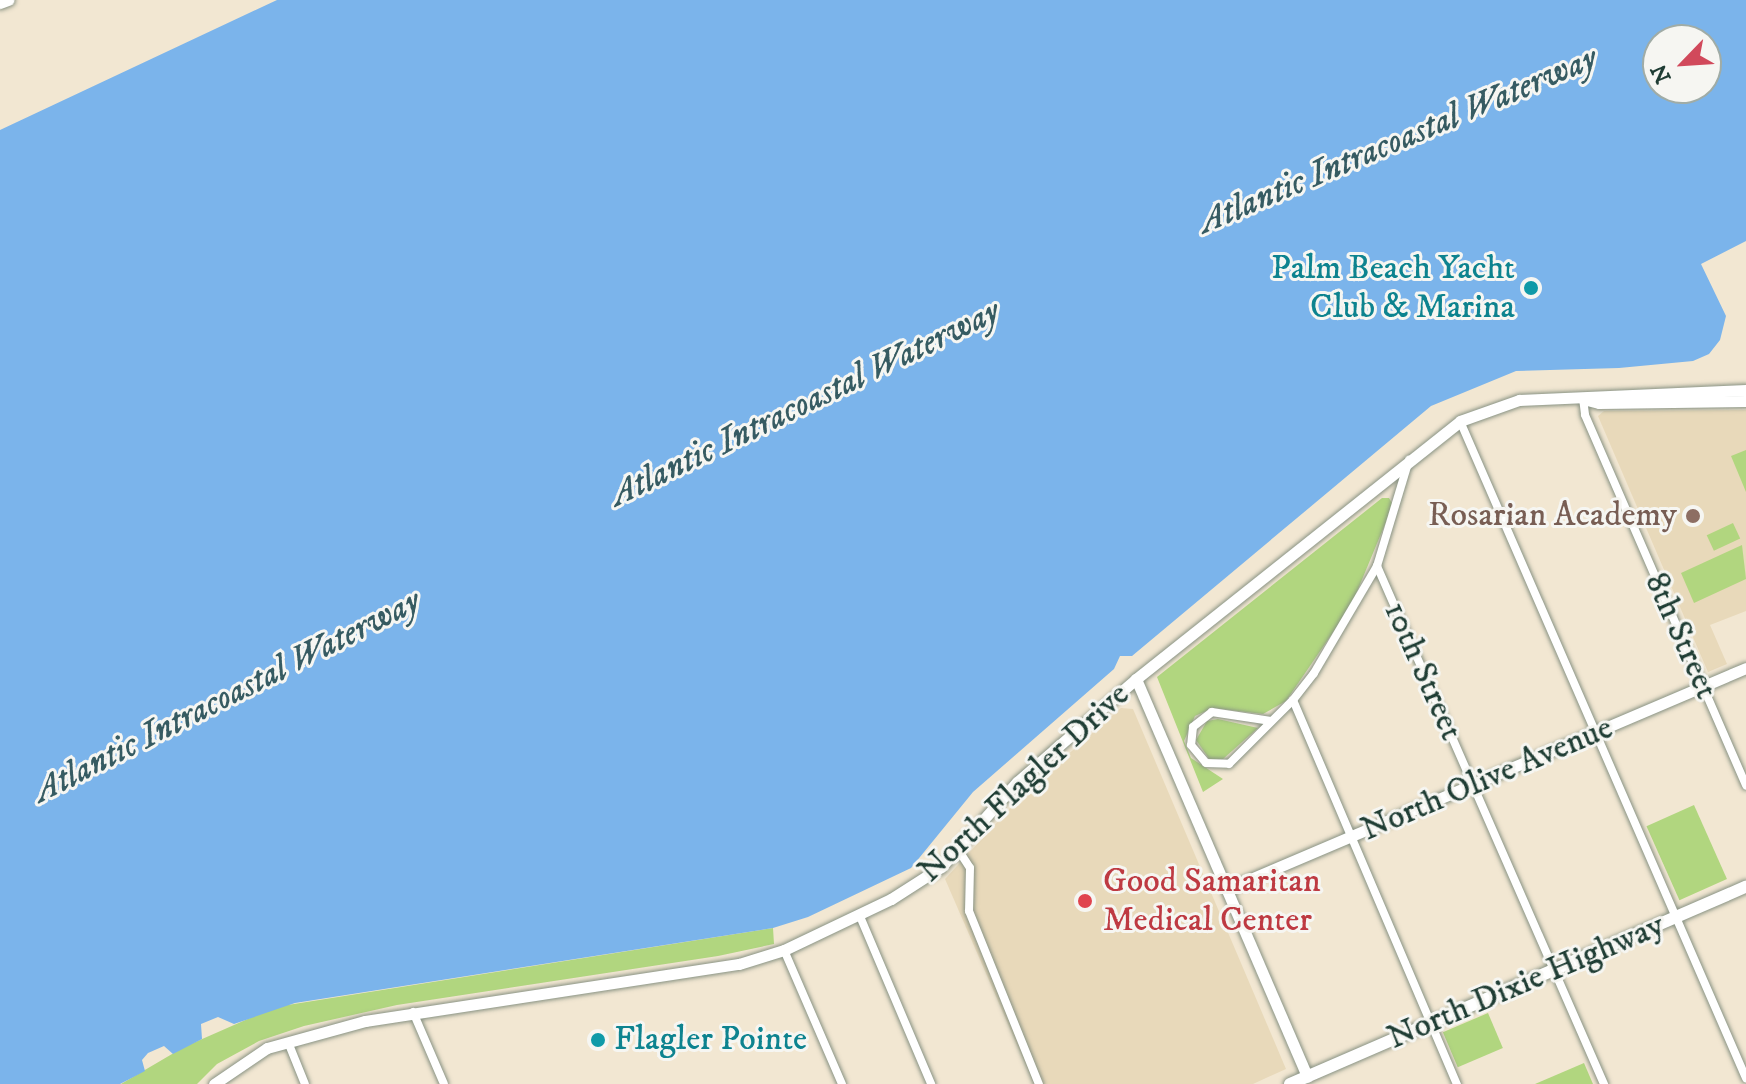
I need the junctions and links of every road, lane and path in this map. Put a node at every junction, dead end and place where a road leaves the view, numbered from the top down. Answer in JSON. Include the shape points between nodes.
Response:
{"nodes":[{"id":1,"x":8,"y":0,"type":"edge"},
{"id":2,"x":0,"y":3,"type":"edge"},
{"id":3,"x":1746,"y":390,"type":"edge"},
{"id":4,"x":1583,"y":398,"type":"junction"},
{"id":5,"x":1746,"y":401,"type":"edge"},
{"id":6,"x":1460,"y":421,"type":"junction"},
{"id":7,"x":1409,"y":460,"type":"junction"},
{"id":8,"x":1377,"y":566,"type":"junction"},
{"id":9,"x":1746,"y":668,"type":"edge"},
{"id":10,"x":1136,"y":679,"type":"junction"},
{"id":11,"x":1703,"y":687,"type":"junction"},
{"id":12,"x":1293,"y":700,"type":"junction"},
{"id":13,"x":1271,"y":721,"type":"junction"},
{"id":14,"x":1597,"y":732,"type":"junction"},
{"id":15,"x":1473,"y":785,"type":"junction"},
{"id":16,"x":1746,"y":785,"type":"edge"},
{"id":17,"x":1353,"y":836,"type":"junction"},
{"id":18,"x":959,"y":851,"type":"junction"},
{"id":19,"x":1746,"y":887,"type":"edge"},
{"id":20,"x":1227,"y":889,"type":"junction"},
{"id":21,"x":859,"y":914,"type":"junction"},
{"id":22,"x":1675,"y":917,"type":"junction"},
{"id":23,"x":784,"y":950,"type":"junction"},
{"id":24,"x":1555,"y":970,"type":"junction"},
{"id":25,"x":412,"y":1011,"type":"junction"},
{"id":26,"x":1432,"y":1022,"type":"junction"},
{"id":27,"x":288,"y":1042,"type":"junction"},
{"id":28,"x":1746,"y":1078,"type":"edge"},
{"id":29,"x":1309,"y":1080,"type":"edge"},
{"id":30,"x":214,"y":1084,"type":"edge"},
{"id":31,"x":305,"y":1084,"type":"edge"},
{"id":32,"x":444,"y":1084,"type":"edge"},
{"id":33,"x":842,"y":1084,"type":"edge"},
{"id":34,"x":931,"y":1084,"type":"edge"},
{"id":35,"x":1039,"y":1084,"type":"edge"},
{"id":36,"x":1290,"y":1084,"type":"edge"},
{"id":37,"x":1457,"y":1084,"type":"edge"},
{"id":38,"x":1604,"y":1084,"type":"edge"}],
"edges":[{"from":1,"to":2,"type":"street"},
{"from":3,"to":4,"type":"street","name":"North Flagler Drive","via":[[1599,393]]},
{"from":4,"to":5,"type":"street","name":"North Flagler Drive","via":[[1599,403]]},
{"from":4,"to":6,"type":"street","name":"North Flagler Drive","via":[[1495,405]]},
{"from":4,"to":11,"type":"street","name":"8th Street","via":[[1585,415]]},
{"from":6,"to":7,"type":"street","name":"North Flagler Drive"},
{"from":6,"to":14,"type":"street"},
{"from":7,"to":8,"type":"street"},
{"from":7,"to":10,"type":"street","name":"North Flagler Drive"},
{"from":8,"to":12,"type":"street","via":[[1341,635]]},
{"from":8,"to":15,"type":"street","name":"10th Street"},
{"from":9,"to":11,"type":"street","name":"North Olive Avenue"},
{"from":10,"to":18,"type":"street","name":"North Flagler Drive","via":[[1017,782]]},
{"from":10,"to":20,"type":"street"},
{"from":11,"to":14,"type":"street","name":"North Olive Avenue"},
{"from":11,"to":16,"type":"street","name":"8th Street"},
{"from":12,"to":13,"type":"street"},
{"from":12,"to":17,"type":"street"},
{"from":13,"to":13,"type":"street","via":[[1212,712],[1193,727],[1191,745],[1206,763],[1229,764]]},
{"from":14,"to":15,"type":"street","name":"North Olive Avenue"},
{"from":14,"to":22,"type":"street"},
{"from":15,"to":17,"type":"street","name":"North Olive Avenue"},
{"from":15,"to":24,"type":"street","name":"10th Street"},
{"from":17,"to":20,"type":"street","name":"North Olive Avenue"},
{"from":17,"to":26,"type":"street"},
{"from":18,"to":21,"type":"street","name":"North Flagler Drive","via":[[915,885]]},
{"from":18,"to":35,"type":"street","via":[[970,868],[969,911]]},
{"from":19,"to":22,"type":"main road","name":"North Dixie Highway"},
{"from":20,"to":29,"type":"street"},
{"from":21,"to":23,"type":"street","name":"North Flagler Drive"},
{"from":21,"to":34,"type":"street"},
{"from":22,"to":24,"type":"main road","name":"North Dixie Highway"},
{"from":22,"to":28,"type":"street"},
{"from":23,"to":25,"type":"street","name":"North Flagler Drive","via":[[739,964]]},
{"from":23,"to":33,"type":"street"},
{"from":24,"to":26,"type":"main road","name":"North Dixie Highway"},
{"from":24,"to":38,"type":"street","name":"10th Street"},
{"from":25,"to":27,"type":"street","name":"North Flagler Drive"},
{"from":25,"to":32,"type":"street"},
{"from":26,"to":29,"type":"main road","name":"North Dixie Highway"},
{"from":26,"to":37,"type":"street"},
{"from":27,"to":30,"type":"street","name":"North Flagler Drive","via":[[251,1055]]},
{"from":27,"to":31,"type":"street"},
{"from":29,"to":36,"type":"main road","name":"North Dixie Highway"}]}
